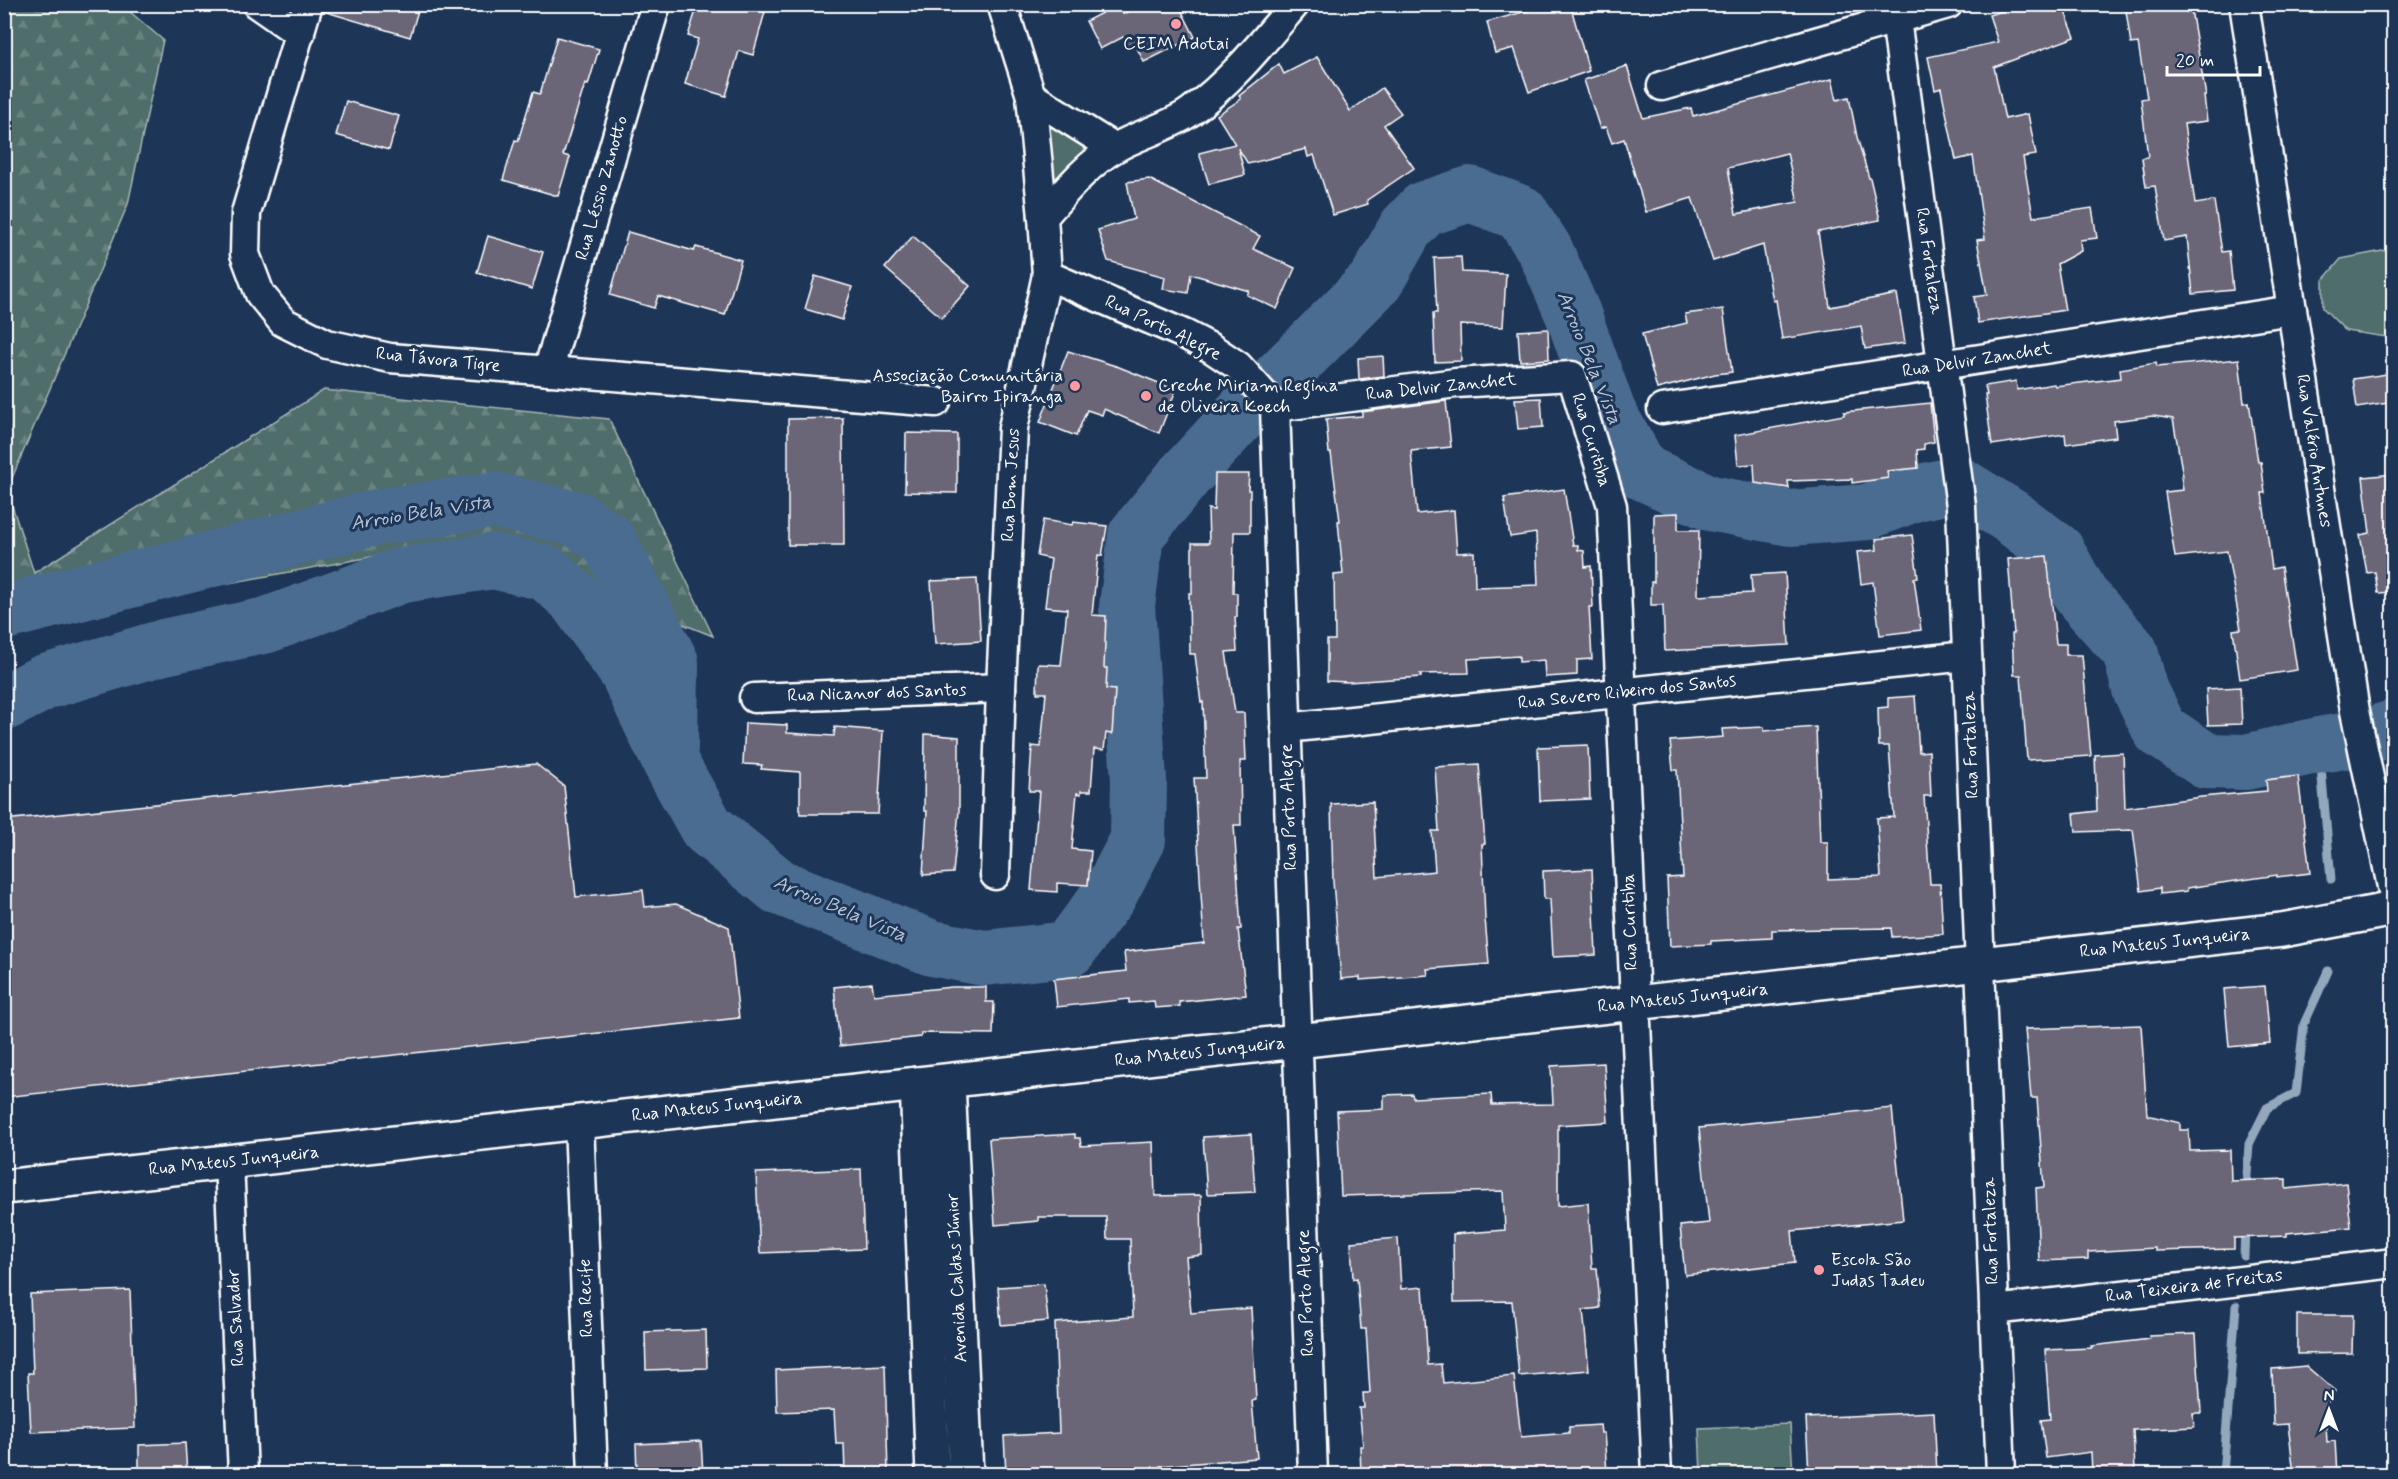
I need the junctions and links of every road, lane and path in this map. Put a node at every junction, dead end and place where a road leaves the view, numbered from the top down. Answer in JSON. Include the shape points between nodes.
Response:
{"nodes":[{"id":1,"x":257,"y":4,"type":"edge"},
{"id":2,"x":308,"y":4,"type":"edge"},
{"id":3,"x":656,"y":4,"type":"edge"},
{"id":4,"x":1002,"y":4,"type":"edge"},
{"id":5,"x":1295,"y":4,"type":"edge"},
{"id":6,"x":1948,"y":4,"type":"edge"},
{"id":7,"x":2244,"y":4,"type":"edge"},
{"id":8,"x":1896,"y":19,"type":"junction"},
{"id":9,"x":300,"y":34,"type":"junction"},
{"id":10,"x":1662,"y":86,"type":"dead end"},
{"id":11,"x":1031,"y":96,"type":"junction"},
{"id":12,"x":1114,"y":148,"type":"junction"},
{"id":13,"x":1043,"y":217,"type":"junction"},
{"id":14,"x":1047,"y":275,"type":"junction"},
{"id":15,"x":2292,"y":310,"type":"junction"},
{"id":16,"x":1943,"y":365,"type":"junction"},
{"id":17,"x":548,"y":371,"type":"junction"},
{"id":18,"x":1572,"y":376,"type":"joint"},
{"id":19,"x":936,"y":402,"type":"dead end"},
{"id":20,"x":1275,"y":407,"type":"junction"},
{"id":21,"x":1662,"y":409,"type":"dead end"},
{"id":22,"x":1967,"y":656,"type":"junction"},
{"id":23,"x":1001,"y":688,"type":"junction"},
{"id":24,"x":1621,"y":693,"type":"junction"},
{"id":25,"x":754,"y":698,"type":"dead end"},
{"id":26,"x":1286,"y":728,"type":"junction"},
{"id":27,"x":995,"y":875,"type":"dead end"},
{"id":28,"x":2394,"y":896,"type":"edge"},
{"id":29,"x":2394,"y":909,"type":"edge"},
{"id":30,"x":1980,"y":964,"type":"junction"},
{"id":31,"x":1634,"y":1004,"type":"junction"},
{"id":32,"x":1298,"y":1042,"type":"junction"},
{"id":33,"x":933,"y":1082,"type":"junction"},
{"id":34,"x":579,"y":1122,"type":"junction"},
{"id":35,"x":229,"y":1162,"type":"junction"},
{"id":36,"x":4,"y":1187,"type":"edge"},
{"id":37,"x":2394,"y":1263,"type":"edge"},
{"id":38,"x":1994,"y":1310,"type":"junction"},
{"id":39,"x":243,"y":1474,"type":"edge"},
{"id":40,"x":593,"y":1474,"type":"edge"},
{"id":41,"x":933,"y":1474,"type":"edge"},
{"id":42,"x":966,"y":1474,"type":"edge"},
{"id":43,"x":1313,"y":1474,"type":"edge"},
{"id":44,"x":1657,"y":1474,"type":"edge"},
{"id":45,"x":2001,"y":1474,"type":"edge"}],
"edges":[{"from":1,"to":9,"type":"street"},
{"from":2,"to":9,"type":"street","name":"Rua Távora Tigre"},
{"from":3,"to":17,"type":"street","name":"Rua Léssio Zanotto"},
{"from":4,"to":11,"type":"street"},
{"from":5,"to":12,"type":"street","via":[[1243,67],[1214,93],[1187,113]]},
{"from":6,"to":8,"type":"street"},
{"from":7,"to":15,"type":"street","name":"Rua Valério Antunes"},
{"from":8,"to":10,"type":"street"},
{"from":8,"to":16,"type":"street","name":"Rua Fortaleza"},
{"from":9,"to":17,"type":"street","name":"Rua Távora Tigre","via":[[246,213],[245,254],[260,294],[283,322],[327,344],[390,358]]},
{"from":11,"to":12,"type":"street"},
{"from":11,"to":13,"type":"street"},
{"from":12,"to":13,"type":"street","via":[[1070,186]]},
{"from":13,"to":14,"type":"street","name":"Rua Bom Jesus"},
{"from":14,"to":20,"type":"street","name":"Rua Porto Alegre","via":[[1211,348],[1238,366]]},
{"from":14,"to":23,"type":"street","name":"Rua Bom Jesus","via":[[1013,428]]},
{"from":15,"to":16,"type":"street","name":"Rua Delvir Zanchet"},
{"from":15,"to":28,"type":"street","name":"Rua Valério Antunes","via":[[2355,711]]},
{"from":16,"to":21,"type":"street","name":"Rua Delvir Zanchet"},
{"from":16,"to":22,"type":"street","name":"Rua Fortaleza","via":[[1957,466]]},
{"from":17,"to":19,"type":"street","name":"Rua Távora Tigre"},
{"from":18,"to":20,"type":"street","name":"Rua Delvir Zanchet","via":[[1445,384]]},
{"from":18,"to":24,"type":"street","name":"Rua Curitiba","via":[[1612,506]]},
{"from":20,"to":26,"type":"street","name":"Rua Porto Alegre"},
{"from":22,"to":24,"type":"street","name":"Rua Severo Ribeiro dos Santos"},
{"from":22,"to":30,"type":"street","name":"Rua Fortaleza"},
{"from":23,"to":25,"type":"street","name":"Rua Nicanor dos Santos"},
{"from":23,"to":27,"type":"street","name":"Rua Bom Jesus"},
{"from":24,"to":26,"type":"street","name":"Rua Severo Ribeiro dos Santos"},
{"from":24,"to":31,"type":"street","name":"Rua Curitiba"},
{"from":26,"to":32,"type":"street","name":"Rua Porto Alegre"},
{"from":29,"to":30,"type":"main road","name":"Rua Mateus Junqueira","via":[[2282,930]]},
{"from":30,"to":31,"type":"main road","name":"Rua Mateus Junqueira"},
{"from":30,"to":38,"type":"street","name":"Rua Fortaleza"},
{"from":31,"to":32,"type":"main road","name":"Rua Mateus Junqueira"},
{"from":31,"to":44,"type":"street","name":"Rua Curitiba"},
{"from":32,"to":33,"type":"main road","name":"Rua Mateus Junqueira"},
{"from":32,"to":43,"type":"street","name":"Rua Porto Alegre"},
{"from":33,"to":34,"type":"main road","name":"Rua Mateus Junqueira"},
{"from":33,"to":41,"type":"main road","name":"Avenida Caldas Júnior"},
{"from":33,"to":42,"type":"main road","name":"Avenida Caldas Júnior"},
{"from":34,"to":35,"type":"main road","name":"Rua Mateus Junqueira"},
{"from":34,"to":40,"type":"street","name":"Rua Recife"},
{"from":35,"to":36,"type":"main road","name":"Rua Mateus Junqueira"},
{"from":35,"to":39,"type":"street","name":"Rua Salvador"},
{"from":37,"to":38,"type":"street","name":"Rua Teixeira de Freitas"},
{"from":38,"to":45,"type":"street","name":"Rua Fortaleza"}]}
